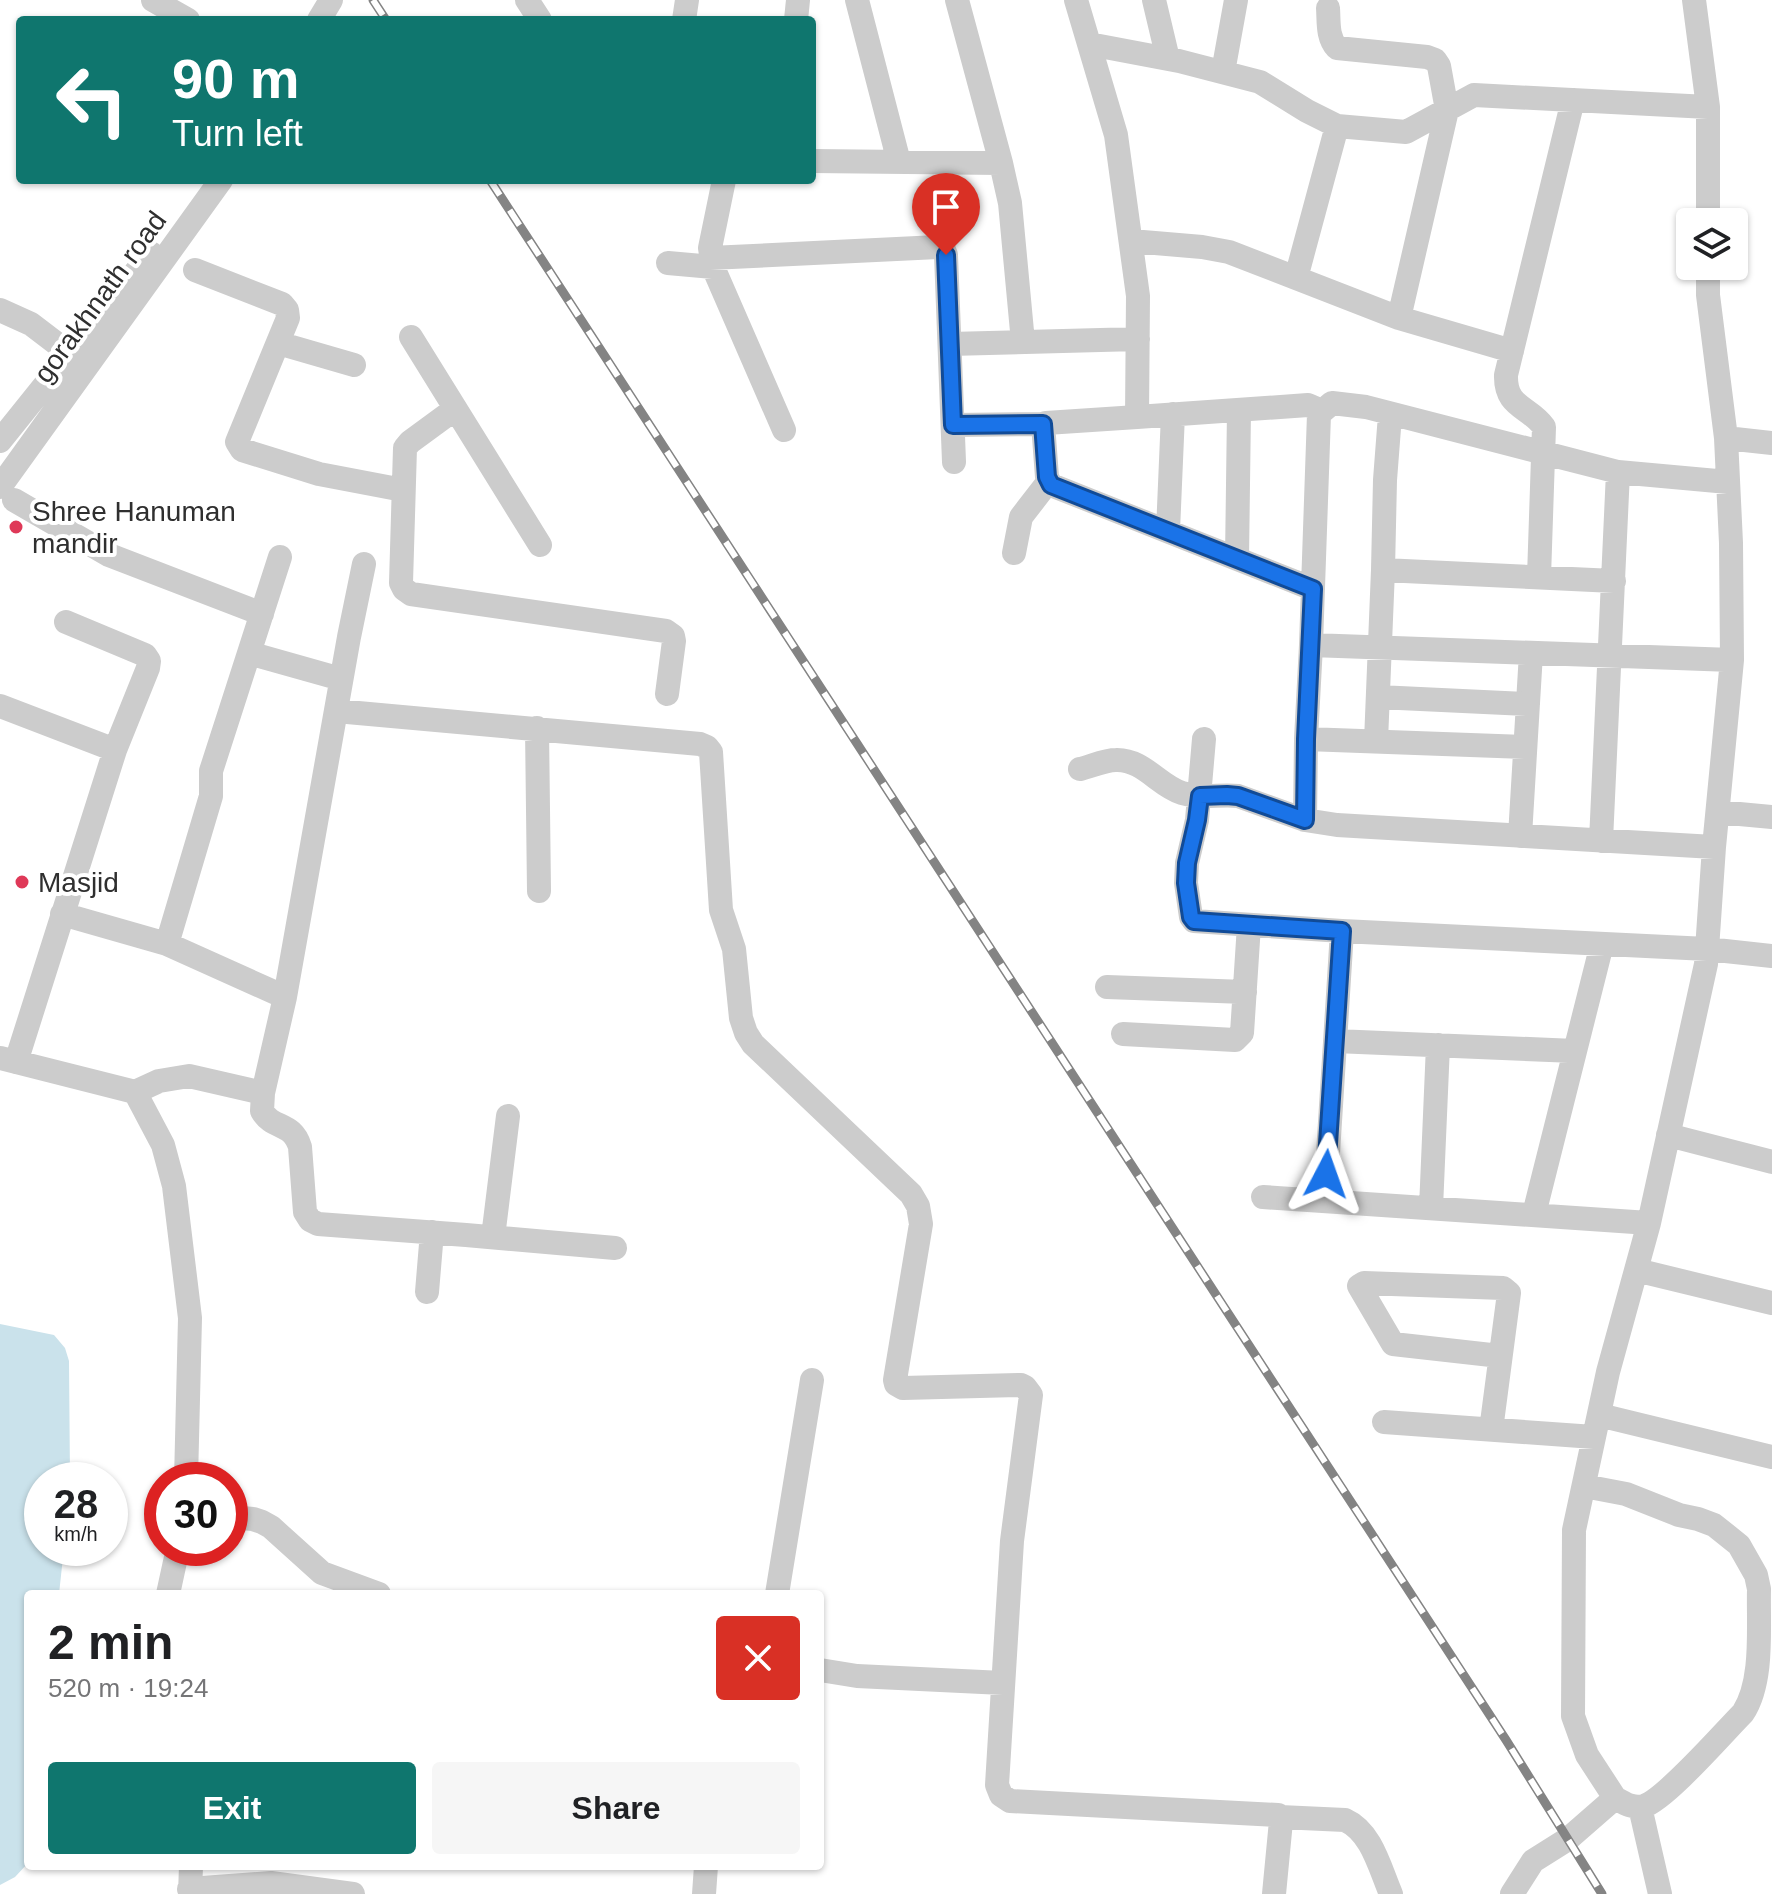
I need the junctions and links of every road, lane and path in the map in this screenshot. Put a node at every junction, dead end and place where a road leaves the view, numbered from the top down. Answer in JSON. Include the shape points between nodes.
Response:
{"nodes":[{"id":1,"x":153,"y":0,"type":"edge"},
{"id":2,"x":857,"y":0,"type":"edge"},
{"id":3,"x":957,"y":0,"type":"edge"},
{"id":4,"x":1076,"y":0,"type":"edge"},
{"id":5,"x":1154,"y":0,"type":"edge"},
{"id":6,"x":1236,"y":0,"type":"edge"},
{"id":7,"x":1694,"y":0,"type":"edge"},
{"id":8,"x":1328,"y":8,"type":"dead end"},
{"id":9,"x":181,"y":16,"type":"edge"},
{"id":10,"x":1089,"y":44,"type":"junction"},
{"id":11,"x":1168,"y":59,"type":"junction"},
{"id":12,"x":1223,"y":72,"type":"junction"},
{"id":13,"x":1573,"y":100,"type":"junction"},
{"id":14,"x":1708,"y":107,"type":"junction"},
{"id":15,"x":1447,"y":110,"type":"junction"},
{"id":16,"x":1337,"y":126,"type":"junction"},
{"id":17,"x":816,"y":161,"type":"edge"},
{"id":18,"x":899,"y":162,"type":"junction"},
{"id":19,"x":1001,"y":163,"type":"junction"},
{"id":20,"x":201,"y":184,"type":"edge"},
{"id":21,"x":218,"y":184,"type":"edge"},
{"id":22,"x":723,"y":184,"type":"edge"},
{"id":23,"x":1708,"y":208,"type":"edge"},
{"id":24,"x":1131,"y":241,"type":"junction"},
{"id":25,"x":712,"y":262,"type":"junction"},
{"id":26,"x":668,"y":263,"type":"dead end"},
{"id":27,"x":195,"y":270,"type":"dead end"},
{"id":28,"x":1296,"y":278,"type":"junction"},
{"id":29,"x":1708,"y":280,"type":"edge"},
{"id":30,"x":0,"y":310,"type":"edge"},
{"id":31,"x":1399,"y":318,"type":"junction"},
{"id":32,"x":411,"y":337,"type":"dead end"},
{"id":33,"x":1138,"y":339,"type":"junction"},
{"id":34,"x":1023,"y":342,"type":"junction"},
{"id":35,"x":278,"y":343,"type":"junction"},
{"id":36,"x":950,"y":344,"type":"junction"},
{"id":37,"x":1512,"y":351,"type":"junction"},
{"id":38,"x":69,"y":353,"type":"junction"},
{"id":39,"x":354,"y":365,"type":"dead end"},
{"id":40,"x":455,"y":409,"type":"junction"},
{"id":41,"x":1239,"y":410,"type":"junction"},
{"id":42,"x":1173,"y":414,"type":"junction"},
{"id":43,"x":1319,"y":414,"type":"junction"},
{"id":44,"x":1390,"y":415,"type":"junction"},
{"id":45,"x":1137,"y":417,"type":"junction"},
{"id":46,"x":1043,"y":424,"type":"junction"},
{"id":47,"x":953,"y":425,"type":"junction"},
{"id":48,"x":784,"y":430,"type":"dead end"},
{"id":49,"x":1726,"y":438,"type":"junction"},
{"id":50,"x":0,"y":441,"type":"edge"},
{"id":51,"x":1772,"y":443,"type":"edge"},
{"id":52,"x":1542,"y":453,"type":"junction"},
{"id":53,"x":954,"y":462,"type":"dead end"},
{"id":54,"x":1618,"y":472,"type":"junction"},
{"id":55,"x":1048,"y":482,"type":"junction"},
{"id":56,"x":1728,"y":482,"type":"junction"},
{"id":57,"x":403,"y":490,"type":"junction"},
{"id":58,"x":7,"y":494,"type":"edge"},
{"id":59,"x":1168,"y":531,"type":"junction"},
{"id":60,"x":540,"y":545,"type":"dead end"},
{"id":61,"x":1014,"y":553,"type":"dead end"},
{"id":62,"x":280,"y":557,"type":"dead end"},
{"id":63,"x":1237,"y":559,"type":"junction"},
{"id":64,"x":364,"y":564,"type":"dead end"},
{"id":65,"x":1383,"y":570,"type":"junction"},
{"id":66,"x":1539,"y":577,"type":"junction"},
{"id":67,"x":1614,"y":581,"type":"junction"},
{"id":68,"x":1313,"y":589,"type":"junction"},
{"id":69,"x":262,"y":614,"type":"junction"},
{"id":70,"x":66,"y":622,"type":"dead end"},
{"id":71,"x":1311,"y":645,"type":"junction"},
{"id":72,"x":1381,"y":647,"type":"junction"},
{"id":73,"x":249,"y":653,"type":"junction"},
{"id":74,"x":1531,"y":653,"type":"junction"},
{"id":75,"x":1611,"y":655,"type":"junction"},
{"id":76,"x":1732,"y":660,"type":"junction"},
{"id":77,"x":341,"y":679,"type":"junction"},
{"id":78,"x":667,"y":694,"type":"dead end"},
{"id":79,"x":1378,"y":697,"type":"junction"},
{"id":80,"x":1528,"y":704,"type":"junction"},
{"id":81,"x":0,"y":706,"type":"edge"},
{"id":82,"x":336,"y":711,"type":"junction"},
{"id":83,"x":537,"y":728,"type":"junction"},
{"id":84,"x":1204,"y":739,"type":"dead end"},
{"id":85,"x":1306,"y":739,"type":"junction"},
{"id":86,"x":1376,"y":741,"type":"junction"},
{"id":87,"x":1525,"y":747,"type":"junction"},
{"id":88,"x":115,"y":750,"type":"junction"},
{"id":89,"x":1080,"y":769,"type":"dead end"},
{"id":90,"x":1200,"y":796,"type":"junction"},
{"id":91,"x":1718,"y":812,"type":"junction"},
{"id":92,"x":1772,"y":817,"type":"edge"},
{"id":93,"x":1305,"y":820,"type":"junction"},
{"id":94,"x":1520,"y":836,"type":"junction"},
{"id":95,"x":1601,"y":841,"type":"junction"},
{"id":96,"x":1714,"y":847,"type":"junction"},
{"id":97,"x":539,"y":891,"type":"dead end"},
{"id":98,"x":62,"y":914,"type":"junction"},
{"id":99,"x":1249,"y":925,"type":"junction"},
{"id":100,"x":1342,"y":931,"type":"junction"},
{"id":101,"x":167,"y":944,"type":"junction"},
{"id":102,"x":1602,"y":944,"type":"junction"},
{"id":103,"x":1707,"y":949,"type":"junction"},
{"id":104,"x":1772,"y":956,"type":"edge"},
{"id":105,"x":1107,"y":987,"type":"dead end"},
{"id":106,"x":1245,"y":992,"type":"junction"},
{"id":107,"x":285,"y":997,"type":"junction"},
{"id":108,"x":1123,"y":1034,"type":"dead end"},
{"id":109,"x":1335,"y":1041,"type":"junction"},
{"id":110,"x":1438,"y":1045,"type":"junction"},
{"id":111,"x":1575,"y":1051,"type":"junction"},
{"id":112,"x":8,"y":1060,"type":"edge"},
{"id":113,"x":135,"y":1092,"type":"junction"},
{"id":114,"x":263,"y":1093,"type":"junction"},
{"id":115,"x":508,"y":1116,"type":"dead end"},
{"id":116,"x":1668,"y":1135,"type":"junction"},
{"id":117,"x":1772,"y":1162,"type":"edge"},
{"id":118,"x":1263,"y":1197,"type":"dead end"},
{"id":119,"x":1325,"y":1201,"type":"junction"},
{"id":120,"x":1431,"y":1208,"type":"junction"},
{"id":121,"x":1534,"y":1214,"type":"junction"},
{"id":122,"x":1649,"y":1223,"type":"junction"},
{"id":123,"x":432,"y":1232,"type":"junction"},
{"id":124,"x":493,"y":1237,"type":"junction"},
{"id":125,"x":615,"y":1248,"type":"dead end"},
{"id":126,"x":1636,"y":1270,"type":"junction"},
{"id":127,"x":427,"y":1292,"type":"dead end"},
{"id":128,"x":1772,"y":1303,"type":"edge"},
{"id":129,"x":1500,"y":1356,"type":"junction"},
{"id":130,"x":812,"y":1380,"type":"dead end"},
{"id":131,"x":1384,"y":1422,"type":"dead end"},
{"id":132,"x":1597,"y":1426,"type":"junction"},
{"id":133,"x":1491,"y":1430,"type":"junction"},
{"id":134,"x":1772,"y":1457,"type":"edge"},
{"id":135,"x":186,"y":1462,"type":"edge"},
{"id":136,"x":1584,"y":1486,"type":"junction"},
{"id":137,"x":248,"y":1520,"type":"edge"},
{"id":138,"x":174,"y":1566,"type":"edge"},
{"id":139,"x":169,"y":1590,"type":"edge"},
{"id":140,"x":368,"y":1590,"type":"edge"},
{"id":141,"x":778,"y":1590,"type":"edge"},
{"id":142,"x":1765,"y":1653,"type":"edge"},
{"id":143,"x":824,"y":1671,"type":"edge"},
{"id":144,"x":1003,"y":1683,"type":"junction"},
{"id":145,"x":1615,"y":1798,"type":"junction"},
{"id":146,"x":1640,"y":1807,"type":"junction"},
{"id":147,"x":1280,"y":1817,"type":"junction"},
{"id":148,"x":706,"y":1870,"type":"edge"},
{"id":149,"x":246,"y":1875,"type":"edge"},
{"id":150,"x":190,"y":1883,"type":"edge"},
{"id":151,"x":353,"y":1894,"type":"edge"},
{"id":152,"x":704,"y":1894,"type":"edge"},
{"id":153,"x":1274,"y":1894,"type":"edge"},
{"id":154,"x":1391,"y":1894,"type":"edge"},
{"id":155,"x":1512,"y":1894,"type":"edge"},
{"id":156,"x":1660,"y":1894,"type":"edge"}],
"edges":[{"from":1,"to":9,"type":"street"},
{"from":2,"to":18,"type":"street"},
{"from":3,"to":19,"type":"street"},
{"from":4,"to":10,"type":"street"},
{"from":5,"to":11,"type":"street"},
{"from":6,"to":12,"type":"street"},
{"from":7,"to":14,"type":"street"},
{"from":8,"to":15,"type":"street","via":[[1337,48],[1435,60]]},
{"from":10,"to":11,"type":"street"},
{"from":10,"to":24,"type":"street","via":[[1116,135]]},
{"from":11,"to":12,"type":"street"},
{"from":12,"to":16,"type":"street","via":[[1260,82]]},
{"from":13,"to":14,"type":"street"},
{"from":13,"to":15,"type":"street","via":[[1474,95]]},
{"from":13,"to":37,"type":"street"},
{"from":14,"to":23,"type":"street"},
{"from":15,"to":16,"type":"street","via":[[1406,132]]},
{"from":15,"to":31,"type":"street"},
{"from":16,"to":28,"type":"street"},
{"from":17,"to":18,"type":"street"},
{"from":18,"to":19,"type":"street"},
{"from":19,"to":34,"type":"street","via":[[1010,203]]},
{"from":20,"to":38,"type":"street"},
{"from":21,"to":58,"type":"street","name":"gorakhnath road"},
{"from":22,"to":25,"type":"street"},
{"from":24,"to":28,"type":"street","via":[[1229,252]]},
{"from":24,"to":33,"type":"street"},
{"from":25,"to":26,"type":"street"},
{"from":25,"to":36,"type":"street","via":[[938,247],[946,255]]},
{"from":25,"to":48,"type":"street"},
{"from":27,"to":35,"type":"street","via":[[282,304],[288,318]]},
{"from":28,"to":31,"type":"street"},
{"from":29,"to":49,"type":"street"},
{"from":30,"to":38,"type":"street","via":[[31,324]]},
{"from":31,"to":37,"type":"street"},
{"from":32,"to":40,"type":"street"},
{"from":33,"to":34,"type":"street"},
{"from":33,"to":45,"type":"street"},
{"from":34,"to":36,"type":"street"},
{"from":35,"to":39,"type":"street"},
{"from":35,"to":57,"type":"street","via":[[237,442],[242,450],[319,474]]},
{"from":36,"to":47,"type":"street"},
{"from":37,"to":52,"type":"street","via":[[1506,387],[1509,396],[1544,427]]},
{"from":38,"to":50,"type":"street"},
{"from":40,"to":57,"type":"street","via":[[405,448]]},
{"from":40,"to":60,"type":"street"},
{"from":41,"to":42,"type":"street"},
{"from":41,"to":43,"type":"street","via":[[1308,405]]},
{"from":41,"to":63,"type":"street"},
{"from":42,"to":45,"type":"street"},
{"from":42,"to":59,"type":"street"},
{"from":43,"to":44,"type":"street","via":[[1332,403]]},
{"from":43,"to":68,"type":"street"},
{"from":44,"to":52,"type":"street"},
{"from":44,"to":65,"type":"street"},
{"from":45,"to":46,"type":"street"},
{"from":46,"to":47,"type":"street"},
{"from":46,"to":55,"type":"street"},
{"from":47,"to":53,"type":"street"},
{"from":49,"to":51,"type":"street"},
{"from":49,"to":56,"type":"street"},
{"from":52,"to":54,"type":"street"},
{"from":52,"to":66,"type":"street"},
{"from":54,"to":56,"type":"street"},
{"from":54,"to":67,"type":"street"},
{"from":55,"to":59,"type":"street"},
{"from":55,"to":61,"type":"street","via":[[1021,517]]},
{"from":56,"to":76,"type":"street"},
{"from":57,"to":78,"type":"street","via":[[404,589],[666,631],[674,641]]},
{"from":58,"to":69,"type":"street","via":[[109,555]]},
{"from":59,"to":63,"type":"street"},
{"from":62,"to":69,"type":"street"},
{"from":63,"to":68,"type":"street"},
{"from":64,"to":77,"type":"street"},
{"from":65,"to":66,"type":"street"},
{"from":65,"to":72,"type":"street"},
{"from":66,"to":67,"type":"street"},
{"from":67,"to":75,"type":"street"},
{"from":68,"to":71,"type":"street"},
{"from":69,"to":73,"type":"street"},
{"from":70,"to":88,"type":"street","via":[[149,661]]},
{"from":71,"to":72,"type":"street"},
{"from":71,"to":85,"type":"street"},
{"from":72,"to":74,"type":"street"},
{"from":72,"to":79,"type":"street"},
{"from":73,"to":77,"type":"street"},
{"from":73,"to":101,"type":"street","via":[[211,771],[211,796]]},
{"from":74,"to":75,"type":"street"},
{"from":74,"to":80,"type":"street"},
{"from":75,"to":76,"type":"street"},
{"from":75,"to":95,"type":"street"},
{"from":76,"to":91,"type":"street"},
{"from":77,"to":82,"type":"street"},
{"from":79,"to":80,"type":"street"},
{"from":79,"to":86,"type":"street"},
{"from":80,"to":87,"type":"street"},
{"from":81,"to":88,"type":"street"},
{"from":82,"to":83,"type":"street"},
{"from":82,"to":107,"type":"street"},
{"from":83,"to":97,"type":"street"},
{"from":83,"to":144,"type":"street","via":[[700,744],[711,752],[721,910],[734,949],[746,1033],[918,1206],[921,1224],[896,1384],[1021,1385],[1031,1395],[1012,1541]]},
{"from":84,"to":90,"type":"street"},
{"from":85,"to":86,"type":"street"},
{"from":85,"to":93,"type":"street"},
{"from":86,"to":87,"type":"street"},
{"from":87,"to":94,"type":"street"},
{"from":88,"to":98,"type":"street"},
{"from":89,"to":90,"type":"street","via":[[1124,761],[1172,789]]},
{"from":90,"to":93,"type":"street","via":[[1238,796]]},
{"from":90,"to":99,"type":"street","via":[[1187,863],[1192,920]]},
{"from":91,"to":92,"type":"street"},
{"from":91,"to":96,"type":"street"},
{"from":93,"to":94,"type":"street"},
{"from":94,"to":95,"type":"street"},
{"from":95,"to":96,"type":"street"},
{"from":96,"to":103,"type":"street"},
{"from":98,"to":101,"type":"street"},
{"from":98,"to":112,"type":"street"},
{"from":99,"to":100,"type":"street"},
{"from":99,"to":106,"type":"street"},
{"from":100,"to":102,"type":"street"},
{"from":100,"to":109,"type":"street"},
{"from":101,"to":107,"type":"street"},
{"from":102,"to":103,"type":"street"},
{"from":102,"to":111,"type":"street"},
{"from":103,"to":104,"type":"street"},
{"from":103,"to":116,"type":"street"},
{"from":105,"to":106,"type":"street"},
{"from":106,"to":108,"type":"street","via":[[1242,1033],[1235,1040]]},
{"from":107,"to":114,"type":"street"},
{"from":109,"to":110,"type":"street"},
{"from":109,"to":119,"type":"street"},
{"from":110,"to":111,"type":"street"},
{"from":110,"to":120,"type":"street"},
{"from":111,"to":121,"type":"street"},
{"from":112,"to":113,"type":"street"},
{"from":113,"to":114,"type":"street","via":[[189,1076]]},
{"from":113,"to":135,"type":"street","via":[[163,1145],[174,1186],[190,1318]]},
{"from":114,"to":123,"type":"street","via":[[265,1116],[298,1138],[310,1220]]},
{"from":115,"to":124,"type":"street"},
{"from":116,"to":117,"type":"street"},
{"from":116,"to":122,"type":"street"},
{"from":118,"to":119,"type":"street"},
{"from":119,"to":120,"type":"street"},
{"from":120,"to":121,"type":"street"},
{"from":121,"to":122,"type":"street"},
{"from":122,"to":126,"type":"street"},
{"from":123,"to":124,"type":"street"},
{"from":123,"to":127,"type":"street"},
{"from":124,"to":125,"type":"street"},
{"from":126,"to":128,"type":"street"},
{"from":126,"to":132,"type":"street"},
{"from":129,"to":129,"type":"street","via":[[1509,1293],[1503,1288],[1359,1286],[1393,1344]]},
{"from":129,"to":133,"type":"street"},
{"from":130,"to":141,"type":"street"},
{"from":131,"to":133,"type":"street"},
{"from":132,"to":133,"type":"street"},
{"from":132,"to":134,"type":"street"},
{"from":132,"to":136,"type":"street"},
{"from":136,"to":142,"type":"street","via":[[1626,1494],[1714,1525],[1739,1545],[1756,1575]]},
{"from":136,"to":145,"type":"street","via":[[1574,1530],[1573,1716],[1587,1755]]},
{"from":137,"to":140,"type":"street","via":[[271,1527],[322,1573]]},
{"from":138,"to":139,"type":"street"},
{"from":142,"to":146,"type":"street","via":[[1743,1713],[1661,1796]]},
{"from":143,"to":144,"type":"street"},
{"from":144,"to":147,"type":"street","via":[[997,1785],[1010,1801]]},
{"from":145,"to":146,"type":"street"},
{"from":145,"to":155,"type":"street","via":[[1533,1861]]},
{"from":146,"to":156,"type":"street"},
{"from":147,"to":153,"type":"street"},
{"from":147,"to":154,"type":"street","via":[[1354,1824],[1367,1840]]},
{"from":148,"to":152,"type":"street"},
{"from":149,"to":150,"type":"street"},
{"from":149,"to":151,"type":"street"}]}
